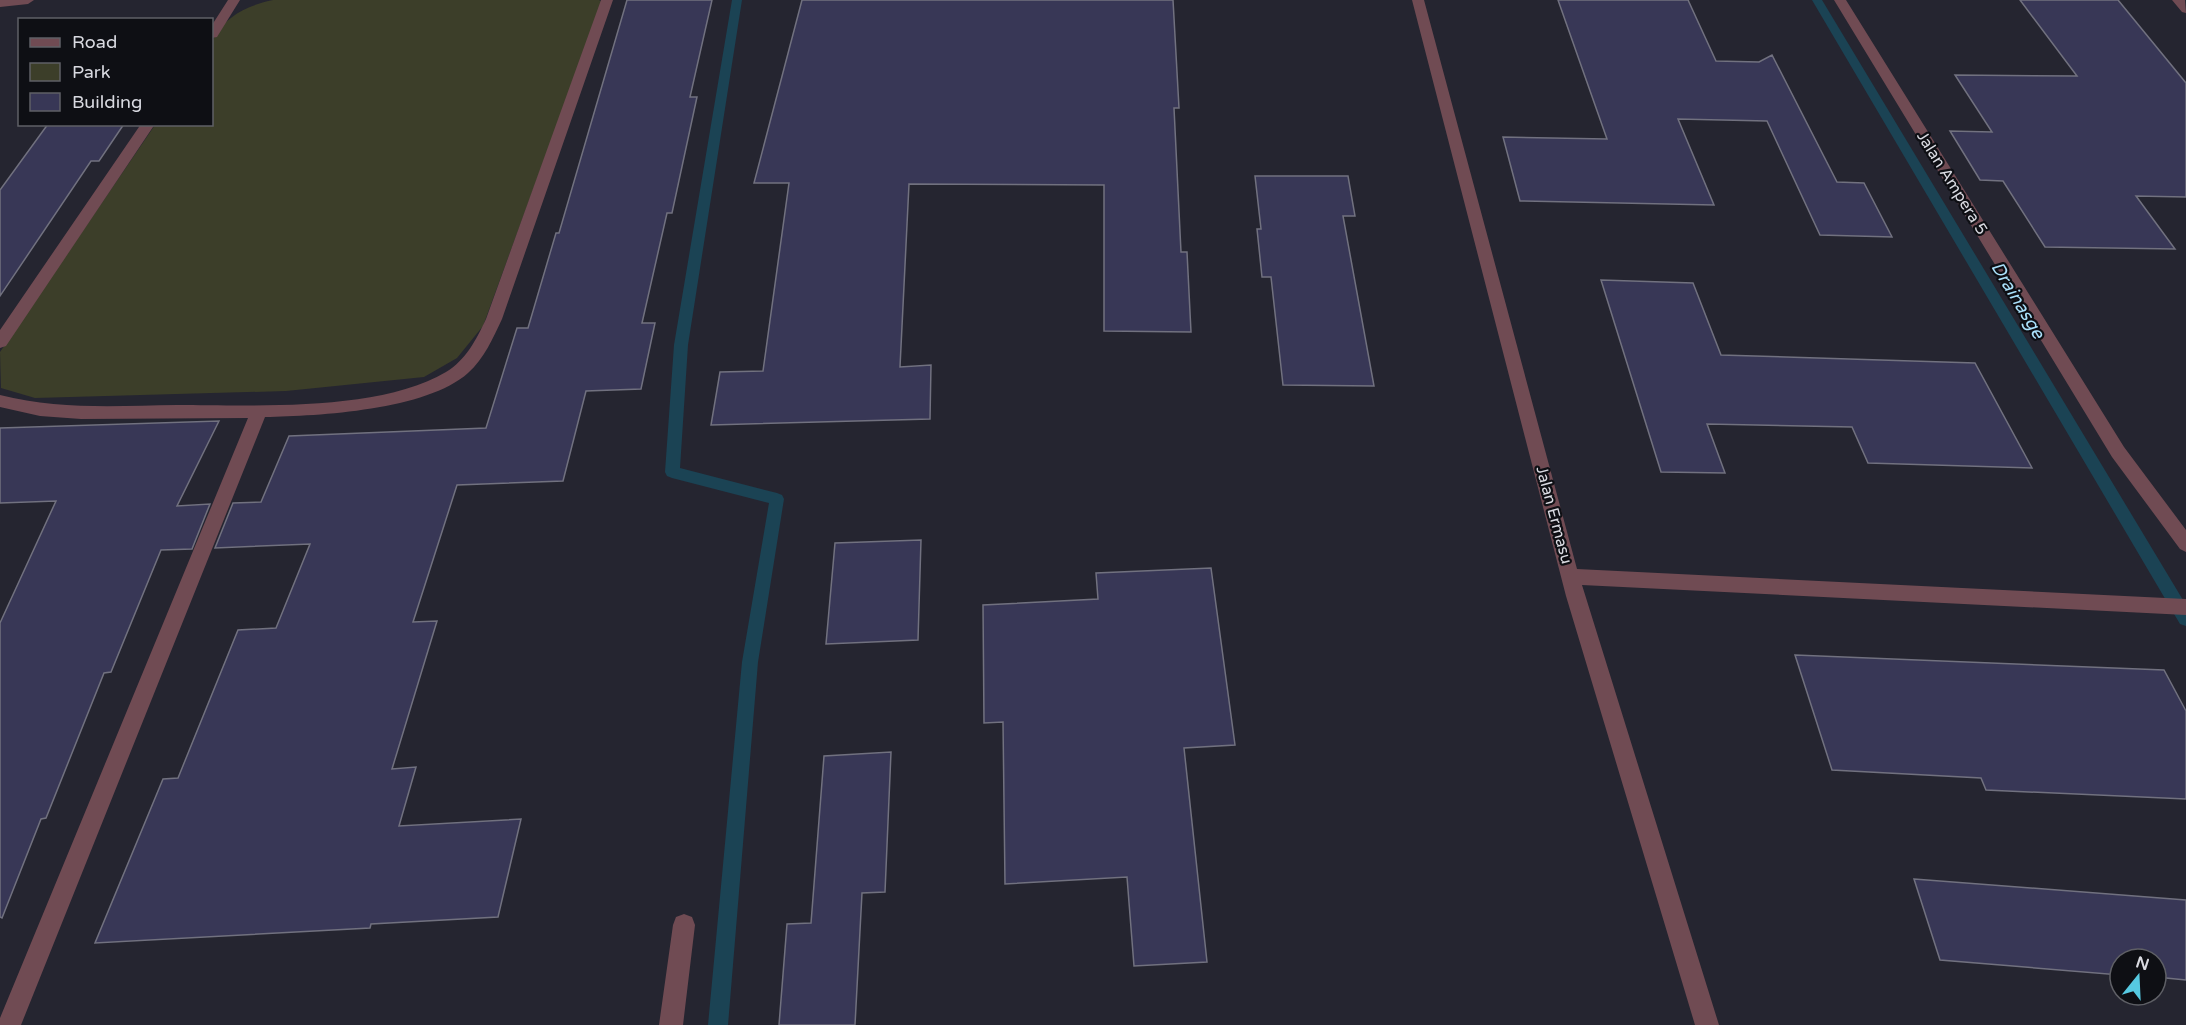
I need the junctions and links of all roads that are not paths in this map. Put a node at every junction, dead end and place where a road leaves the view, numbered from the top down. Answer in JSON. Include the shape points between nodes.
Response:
{"nodes":[{"id":1,"x":28,"y":0,"type":"edge"},
{"id":2,"x":234,"y":0,"type":"edge"},
{"id":3,"x":607,"y":0,"type":"edge"},
{"id":4,"x":1418,"y":0,"type":"edge"},
{"id":5,"x":1839,"y":0,"type":"edge"},
{"id":6,"x":2178,"y":0,"type":"edge"},
{"id":7,"x":0,"y":3,"type":"edge"},
{"id":8,"x":2186,"y":9,"type":"edge"},
{"id":9,"x":213,"y":32,"type":"edge"},
{"id":10,"x":147,"y":126,"type":"edge"},
{"id":11,"x":0,"y":342,"type":"edge"},
{"id":12,"x":0,"y":401,"type":"edge"},
{"id":13,"x":259,"y":411,"type":"junction"},
{"id":14,"x":2186,"y":544,"type":"edge"},
{"id":15,"x":1571,"y":577,"type":"junction"},
{"id":16,"x":2186,"y":607,"type":"edge"},
{"id":17,"x":684,"y":925,"type":"dead end"},
{"id":18,"x":9,"y":1025,"type":"edge"},
{"id":19,"x":671,"y":1025,"type":"edge"},
{"id":20,"x":1707,"y":1025,"type":"edge"}],
"edges":[{"from":1,"to":7,"type":"street"},
{"from":2,"to":9,"type":"street"},
{"from":3,"to":13,"type":"street","via":[[494,319],[473,361],[446,380],[405,395],[364,403]]},
{"from":4,"to":15,"type":"street","name":"Jalan Ermasu"},
{"from":5,"to":14,"type":"street","name":"Jalan Ampera 5","via":[[2118,452]]},
{"from":6,"to":8,"type":"street"},
{"from":10,"to":11,"type":"street"},
{"from":12,"to":13,"type":"street","via":[[62,411]]},
{"from":13,"to":18,"type":"street"},
{"from":15,"to":16,"type":"street"},
{"from":15,"to":20,"type":"street","name":"Jalan Ermasu"},
{"from":17,"to":19,"type":"street"}]}
